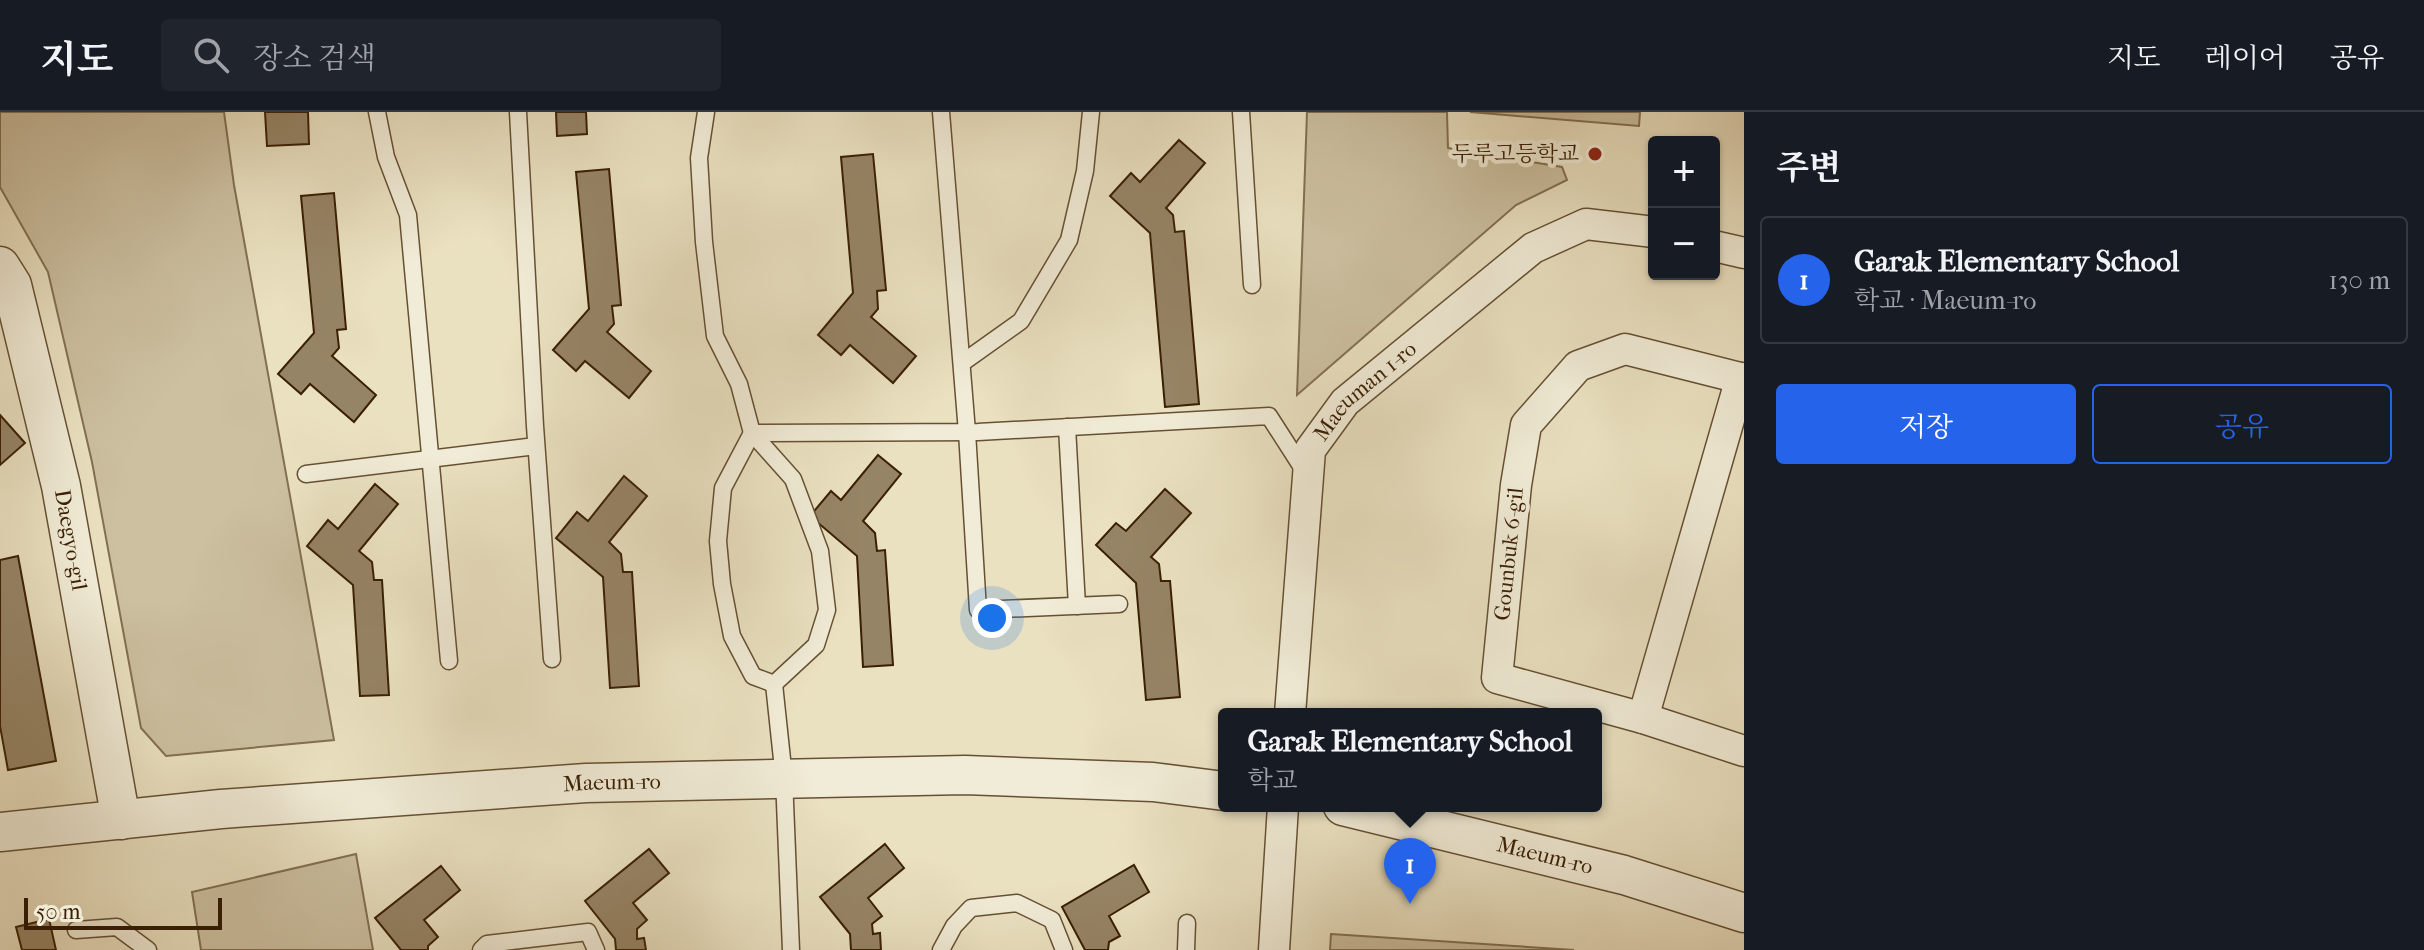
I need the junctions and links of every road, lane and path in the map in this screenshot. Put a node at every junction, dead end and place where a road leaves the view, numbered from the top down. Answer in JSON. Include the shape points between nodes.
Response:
{"nodes":[{"id":1,"x":377,"y":112,"type":"edge"},
{"id":2,"x":518,"y":112,"type":"edge"},
{"id":3,"x":706,"y":112,"type":"edge"},
{"id":4,"x":941,"y":112,"type":"edge"},
{"id":5,"x":1091,"y":112,"type":"edge"},
{"id":6,"x":1241,"y":112,"type":"edge"},
{"id":7,"x":1648,"y":231,"type":"edge"},
{"id":8,"x":1720,"y":247,"type":"edge"},
{"id":9,"x":1744,"y":253,"type":"edge"},
{"id":10,"x":0,"y":266,"type":"edge"},
{"id":11,"x":1252,"y":285,"type":"dead end"},
{"id":12,"x":962,"y":363,"type":"junction"},
{"id":13,"x":1743,"y":378,"type":"edge"},
{"id":14,"x":1067,"y":427,"type":"junction"},
{"id":15,"x":967,"y":432,"type":"junction"},
{"id":16,"x":752,"y":433,"type":"junction"},
{"id":17,"x":536,"y":446,"type":"junction"},
{"id":18,"x":430,"y":459,"type":"junction"},
{"id":19,"x":306,"y":474,"type":"dead end"},
{"id":20,"x":1308,"y":477,"type":"junction"},
{"id":21,"x":1119,"y":604,"type":"dead end"},
{"id":22,"x":1077,"y":606,"type":"junction"},
{"id":23,"x":552,"y":659,"type":"dead end"},
{"id":24,"x":449,"y":661,"type":"dead end"},
{"id":25,"x":774,"y":684,"type":"junction"},
{"id":26,"x":1290,"y":708,"type":"edge"},
{"id":27,"x":1643,"y":718,"type":"junction"},
{"id":28,"x":1744,"y":751,"type":"edge"},
{"id":29,"x":784,"y":778,"type":"junction"},
{"id":30,"x":1218,"y":790,"type":"edge"},
{"id":31,"x":1283,"y":812,"type":"edge"},
{"id":32,"x":1367,"y":812,"type":"edge"},
{"id":33,"x":121,"y":820,"type":"junction"},
{"id":34,"x":0,"y":832,"type":"edge"},
{"id":35,"x":1744,"y":913,"type":"edge"},
{"id":36,"x":1187,"y":923,"type":"dead end"},
{"id":37,"x":76,"y":930,"type":"dead end"},
{"id":38,"x":148,"y":950,"type":"edge"},
{"id":39,"x":481,"y":950,"type":"edge"},
{"id":40,"x":596,"y":950,"type":"edge"},
{"id":41,"x":791,"y":950,"type":"edge"},
{"id":42,"x":941,"y":950,"type":"edge"},
{"id":43,"x":1064,"y":950,"type":"edge"},
{"id":44,"x":1186,"y":950,"type":"edge"},
{"id":45,"x":1274,"y":950,"type":"edge"}],
"edges":[{"from":1,"to":18,"type":"lane","via":[[386,157],[408,215]]},
{"from":2,"to":17,"type":"lane"},
{"from":3,"to":16,"type":"lane","via":[[699,158],[715,336],[739,384]]},
{"from":4,"to":12,"type":"lane"},
{"from":5,"to":12,"type":"lane","via":[[1085,171],[1069,240],[1021,321]]},
{"from":6,"to":11,"type":"lane"},
{"from":7,"to":20,"type":"street","name":"Maeuman 1-ro","via":[[1586,224],[1533,248],[1345,402],[1310,450]]},
{"from":8,"to":9,"type":"street"},
{"from":10,"to":33,"type":"street","name":"Daegyo-gil","via":[[12,285],[61,486]]},
{"from":12,"to":15,"type":"lane"},
{"from":13,"to":27,"type":"street"},
{"from":13,"to":27,"type":"street","name":"Gounbuk 6-gil","via":[[1625,349],[1578,366],[1526,425],[1497,678]]},
{"from":14,"to":15,"type":"lane"},
{"from":14,"to":20,"type":"lane","via":[[1269,416]]},
{"from":14,"to":22,"type":"lane"},
{"from":15,"to":16,"type":"lane"},
{"from":15,"to":22,"type":"lane","via":[[978,610]]},
{"from":16,"to":25,"type":"lane","via":[[723,488],[718,541],[732,636],[753,676]]},
{"from":16,"to":25,"type":"lane","via":[[793,479],[820,551],[827,610],[816,645]]},
{"from":17,"to":18,"type":"lane"},
{"from":17,"to":23,"type":"lane"},
{"from":18,"to":19,"type":"lane"},
{"from":18,"to":24,"type":"lane"},
{"from":20,"to":26,"type":"street","name":"Maeuman 1-ro"},
{"from":21,"to":22,"type":"lane"},
{"from":25,"to":29,"type":"lane"},
{"from":27,"to":28,"type":"street","name":"Gounbuk 6-gil"},
{"from":29,"to":30,"type":"street","name":"Maeum-ro","via":[[981,775],[1153,782]]},
{"from":29,"to":33,"type":"street","name":"Maeum-ro","via":[[586,783]]},
{"from":29,"to":41,"type":"lane"},
{"from":31,"to":45,"type":"street"},
{"from":32,"to":35,"type":"street","name":"Maeum-ro","via":[[1624,875]]},
{"from":33,"to":34,"type":"street","name":"Maeum-ro"},
{"from":36,"to":44,"type":"lane"},
{"from":37,"to":38,"type":"lane","via":[[117,927]]},
{"from":39,"to":40,"type":"lane","via":[[487,944],[588,932]]},
{"from":42,"to":43,"type":"lane","via":[[971,908],[1017,903],[1052,920]]}]}
